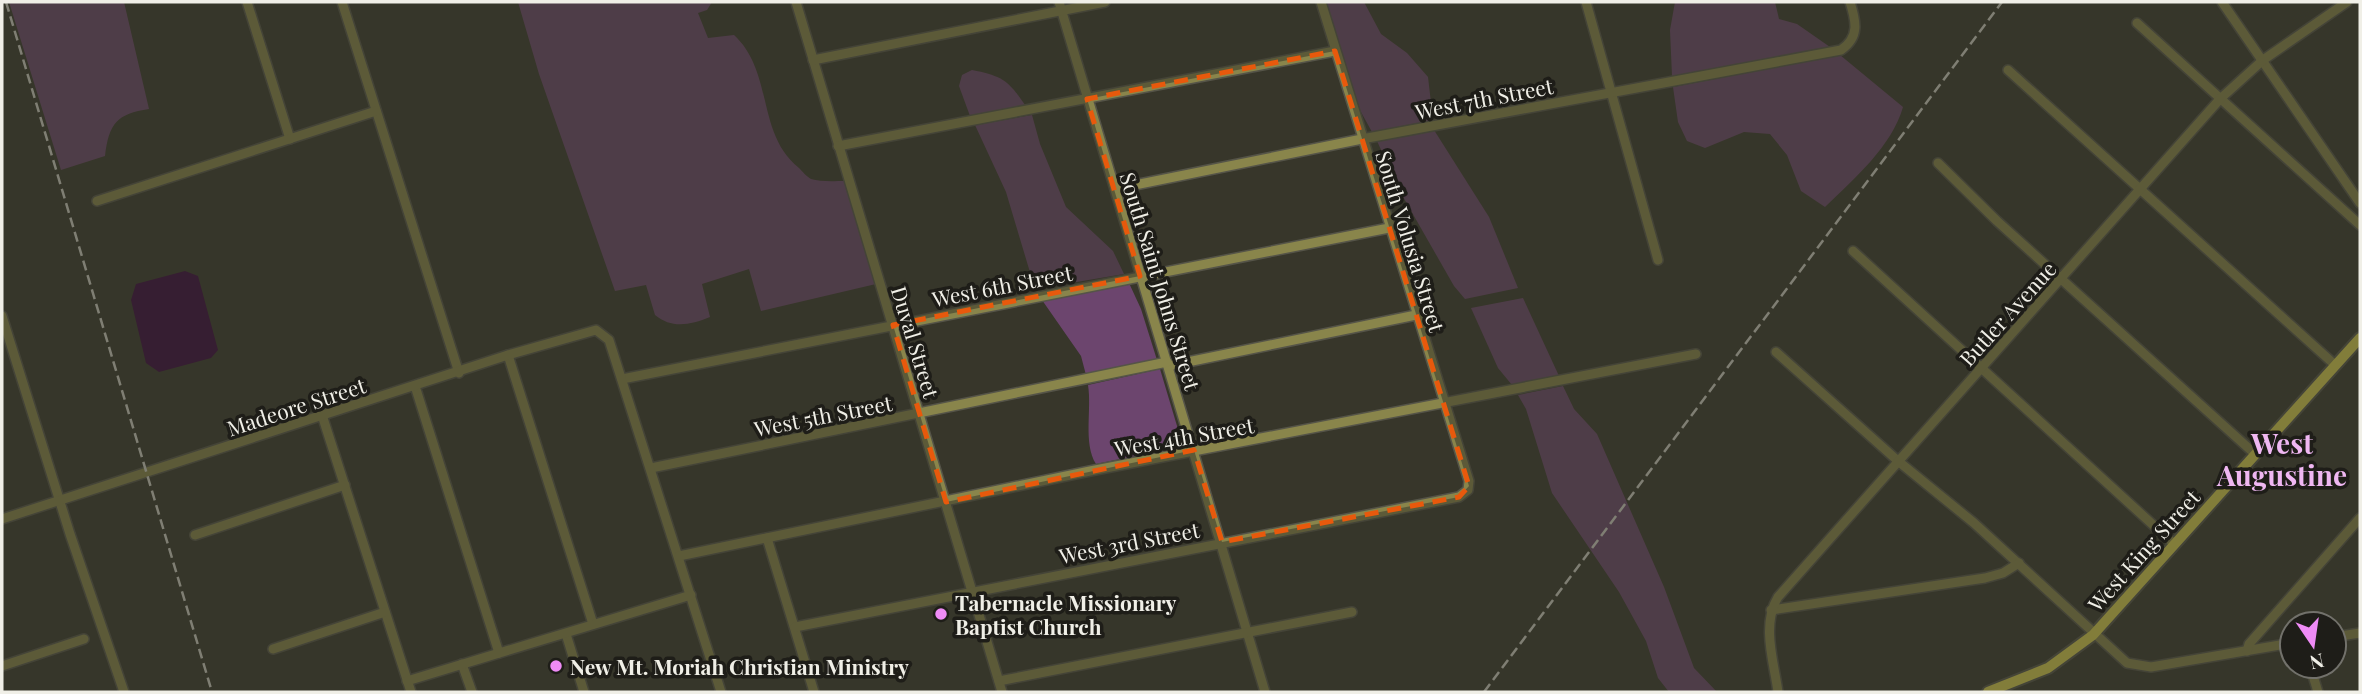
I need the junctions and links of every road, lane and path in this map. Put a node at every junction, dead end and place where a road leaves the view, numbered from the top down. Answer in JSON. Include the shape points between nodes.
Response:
{"nodes":[{"id":1,"x":247,"y":2,"type":"edge"},
{"id":2,"x":342,"y":2,"type":"edge"},
{"id":3,"x":796,"y":2,"type":"edge"},
{"id":4,"x":1105,"y":2,"type":"edge"},
{"id":5,"x":1321,"y":2,"type":"edge"},
{"id":6,"x":1586,"y":2,"type":"edge"},
{"id":7,"x":1850,"y":2,"type":"edge"},
{"id":8,"x":2222,"y":2,"type":"edge"},
{"id":9,"x":2347,"y":2,"type":"edge"},
{"id":10,"x":1060,"y":6,"type":"edge"},
{"id":11,"x":2137,"y":23,"type":"dead end"},
{"id":12,"x":1335,"y":51,"type":"junction"},
{"id":13,"x":813,"y":60,"type":"junction"},
{"id":14,"x":2263,"y":60,"type":"junction"},
{"id":15,"x":2008,"y":70,"type":"dead end"},
{"id":16,"x":1610,"y":92,"type":"junction"},
{"id":17,"x":1087,"y":99,"type":"junction"},
{"id":18,"x":2220,"y":99,"type":"junction"},
{"id":19,"x":376,"y":111,"type":"junction"},
{"id":20,"x":290,"y":139,"type":"junction"},
{"id":21,"x":1362,"y":139,"type":"junction"},
{"id":22,"x":838,"y":146,"type":"junction"},
{"id":23,"x":1938,"y":163,"type":"dead end"},
{"id":24,"x":2141,"y":188,"type":"junction"},
{"id":25,"x":1115,"y":189,"type":"junction"},
{"id":26,"x":97,"y":201,"type":"dead end"},
{"id":27,"x":2360,"y":202,"type":"edge"},
{"id":28,"x":2360,"y":225,"type":"edge"},
{"id":29,"x":1389,"y":228,"type":"junction"},
{"id":30,"x":1853,"y":251,"type":"dead end"},
{"id":31,"x":1658,"y":260,"type":"dead end"},
{"id":32,"x":1140,"y":276,"type":"junction"},
{"id":33,"x":2062,"y":278,"type":"junction"},
{"id":34,"x":1416,"y":315,"type":"junction"},
{"id":35,"x":2,"y":316,"type":"edge"},
{"id":36,"x":893,"y":325,"type":"junction"},
{"id":37,"x":2360,"y":338,"type":"edge"},
{"id":38,"x":1776,"y":352,"type":"dead end"},
{"id":39,"x":508,"y":355,"type":"junction"},
{"id":40,"x":1696,"y":355,"type":"dead end"},
{"id":41,"x":1168,"y":364,"type":"junction"},
{"id":42,"x":2334,"y":364,"type":"junction"},
{"id":43,"x":1980,"y":369,"type":"junction"},
{"id":44,"x":459,"y":373,"type":"junction"},
{"id":45,"x":622,"y":379,"type":"junction"},
{"id":46,"x":415,"y":386,"type":"junction"},
{"id":47,"x":1443,"y":404,"type":"junction"},
{"id":48,"x":919,"y":414,"type":"junction"},
{"id":49,"x":322,"y":415,"type":"junction"},
{"id":50,"x":1195,"y":451,"type":"junction"},
{"id":51,"x":2255,"y":454,"type":"junction"},
{"id":52,"x":1898,"y":461,"type":"junction"},
{"id":53,"x":651,"y":468,"type":"junction"},
{"id":54,"x":345,"y":485,"type":"junction"},
{"id":55,"x":1468,"y":490,"type":"joint"},
{"id":56,"x":61,"y":500,"type":"junction"},
{"id":57,"x":946,"y":502,"type":"junction"},
{"id":58,"x":2360,"y":518,"type":"edge"},
{"id":59,"x":2,"y":519,"type":"edge"},
{"id":60,"x":195,"y":535,"type":"dead end"},
{"id":61,"x":768,"y":538,"type":"junction"},
{"id":62,"x":1222,"y":542,"type":"junction"},
{"id":63,"x":2174,"y":544,"type":"junction"},
{"id":64,"x":679,"y":556,"type":"junction"},
{"id":65,"x":2019,"y":564,"type":"junction"},
{"id":66,"x":972,"y":590,"type":"junction"},
{"id":67,"x":691,"y":595,"type":"junction"},
{"id":68,"x":1771,"y":610,"type":"junction"},
{"id":69,"x":385,"y":612,"type":"junction"},
{"id":70,"x":1352,"y":612,"type":"dead end"},
{"id":71,"x":593,"y":624,"type":"junction"},
{"id":72,"x":795,"y":627,"type":"junction"},
{"id":73,"x":1247,"y":631,"type":"junction"},
{"id":74,"x":566,"y":634,"type":"junction"},
{"id":75,"x":2093,"y":635,"type":"junction"},
{"id":76,"x":84,"y":639,"type":"dead end"},
{"id":77,"x":2278,"y":645,"type":"edge"},
{"id":78,"x":273,"y":649,"type":"dead end"},
{"id":79,"x":2247,"y":651,"type":"junction"},
{"id":80,"x":499,"y":653,"type":"junction"},
{"id":81,"x":462,"y":664,"type":"junction"},
{"id":82,"x":2,"y":666,"type":"edge"},
{"id":83,"x":407,"y":681,"type":"junction"},
{"id":84,"x":999,"y":681,"type":"junction"},
{"id":85,"x":124,"y":692,"type":"edge"},
{"id":86,"x":411,"y":692,"type":"edge"},
{"id":87,"x":472,"y":692,"type":"edge"},
{"id":88,"x":584,"y":692,"type":"edge"},
{"id":89,"x":721,"y":692,"type":"edge"},
{"id":90,"x":814,"y":692,"type":"edge"},
{"id":91,"x":1002,"y":692,"type":"edge"},
{"id":92,"x":1265,"y":692,"type":"edge"},
{"id":93,"x":1778,"y":692,"type":"edge"},
{"id":94,"x":1988,"y":692,"type":"edge"}],
"edges":[{"from":1,"to":20,"type":"street"},
{"from":2,"to":19,"type":"street"},
{"from":3,"to":13,"type":"street","name":"Duval Street"},
{"from":4,"to":10,"type":"street"},
{"from":5,"to":12,"type":"street","name":"South Volusia Street"},
{"from":6,"to":16,"type":"street"},
{"from":7,"to":16,"type":"street","name":"West 7th Street","via":[[1854,35],[1841,50]]},
{"from":8,"to":14,"type":"street"},
{"from":9,"to":14,"type":"street","name":"Butler Avenue"},
{"from":10,"to":13,"type":"street"},
{"from":10,"to":17,"type":"street","name":"South Saint Johns Street"},
{"from":11,"to":18,"type":"street"},
{"from":12,"to":17,"type":"street"},
{"from":12,"to":21,"type":"street","name":"South Volusia Street"},
{"from":13,"to":22,"type":"street","name":"Duval Street"},
{"from":14,"to":18,"type":"street","name":"Butler Avenue"},
{"from":14,"to":27,"type":"street"},
{"from":15,"to":24,"type":"street"},
{"from":16,"to":21,"type":"street","name":"West 7th Street"},
{"from":16,"to":31,"type":"street"},
{"from":17,"to":22,"type":"street"},
{"from":17,"to":25,"type":"street","name":"South Saint Johns Street"},
{"from":18,"to":24,"type":"street","name":"Butler Avenue"},
{"from":18,"to":28,"type":"street"},
{"from":19,"to":20,"type":"street"},
{"from":19,"to":44,"type":"street"},
{"from":20,"to":26,"type":"street"},
{"from":21,"to":25,"type":"street","name":"West 7th Street"},
{"from":21,"to":29,"type":"street","name":"South Volusia Street"},
{"from":22,"to":36,"type":"street","name":"Duval Street"},
{"from":23,"to":33,"type":"street"},
{"from":24,"to":33,"type":"street","name":"Butler Avenue"},
{"from":24,"to":42,"type":"street"},
{"from":25,"to":32,"type":"street","name":"South Saint Johns Street"},
{"from":29,"to":32,"type":"street","name":"West 6th Street"},
{"from":29,"to":34,"type":"street","name":"South Volusia Street"},
{"from":30,"to":43,"type":"street"},
{"from":32,"to":36,"type":"street","name":"West 6th Street"},
{"from":32,"to":41,"type":"street","name":"South Saint Johns Street"},
{"from":33,"to":43,"type":"street","name":"Butler Avenue"},
{"from":33,"to":51,"type":"street"},
{"from":34,"to":41,"type":"street","name":"West 5th Street"},
{"from":34,"to":47,"type":"street","name":"South Volusia Street"},
{"from":35,"to":56,"type":"street"},
{"from":36,"to":45,"type":"street","name":"West 6th Street"},
{"from":36,"to":48,"type":"street","name":"Duval Street"},
{"from":37,"to":42,"type":"main road","name":"West King Street"},
{"from":38,"to":52,"type":"street"},
{"from":39,"to":44,"type":"street","name":"Madeore Street"},
{"from":39,"to":45,"type":"street","name":"Madeore Street","via":[[591,330],[602,332]]},
{"from":39,"to":71,"type":"street"},
{"from":40,"to":47,"type":"street","name":"West 4th Street"},
{"from":41,"to":48,"type":"street","name":"West 5th Street"},
{"from":41,"to":50,"type":"street","name":"South Saint Johns Street"},
{"from":42,"to":51,"type":"main road","name":"West King Street"},
{"from":43,"to":52,"type":"street","name":"Butler Avenue"},
{"from":43,"to":63,"type":"street"},
{"from":44,"to":46,"type":"street","name":"Madeore Street"},
{"from":45,"to":53,"type":"street"},
{"from":46,"to":49,"type":"street","name":"Madeore Street"},
{"from":46,"to":80,"type":"street"},
{"from":47,"to":50,"type":"street","name":"West 4th Street"},
{"from":47,"to":55,"type":"street","name":"South Volusia Street"},
{"from":48,"to":53,"type":"street","name":"West 5th Street"},
{"from":48,"to":57,"type":"street","name":"Duval Street"},
{"from":49,"to":54,"type":"street"},
{"from":49,"to":56,"type":"street","name":"Madeore Street"},
{"from":50,"to":57,"type":"street","name":"West 4th Street"},
{"from":50,"to":62,"type":"street","name":"South Saint Johns Street"},
{"from":51,"to":63,"type":"main road","name":"West King Street"},
{"from":52,"to":65,"type":"street"},
{"from":52,"to":68,"type":"street","name":"Butler Avenue"},
{"from":53,"to":64,"type":"street"},
{"from":54,"to":60,"type":"street"},
{"from":54,"to":69,"type":"street"},
{"from":55,"to":62,"type":"street","name":"West 3rd Street","via":[[1459,497]]},
{"from":56,"to":59,"type":"street","name":"Madeore Street"},
{"from":56,"to":85,"type":"street"},
{"from":57,"to":61,"type":"street","name":"West 4th Street"},
{"from":57,"to":66,"type":"street","name":"Duval Street"},
{"from":58,"to":79,"type":"street","via":[[2294,590]]},
{"from":61,"to":64,"type":"street","name":"West 4th Street"},
{"from":61,"to":72,"type":"street"},
{"from":62,"to":66,"type":"street","name":"West 3rd Street"},
{"from":62,"to":73,"type":"street","name":"South Saint Johns Street"},
{"from":63,"to":75,"type":"main road","name":"West King Street"},
{"from":64,"to":67,"type":"street"},
{"from":65,"to":68,"type":"street","via":[[1985,578]]},
{"from":65,"to":75,"type":"street"},
{"from":66,"to":72,"type":"street","name":"West 3rd Street"},
{"from":66,"to":84,"type":"street","name":"Duval Street"},
{"from":67,"to":71,"type":"street"},
{"from":67,"to":89,"type":"street"},
{"from":68,"to":93,"type":"street","via":[[1769,629]]},
{"from":69,"to":78,"type":"street"},
{"from":69,"to":83,"type":"street"},
{"from":70,"to":73,"type":"street"},
{"from":71,"to":74,"type":"street"},
{"from":72,"to":90,"type":"street"},
{"from":73,"to":84,"type":"street"},
{"from":73,"to":92,"type":"street","name":"South Saint Johns Street"},
{"from":74,"to":80,"type":"street"},
{"from":74,"to":88,"type":"street"},
{"from":75,"to":79,"type":"street","via":[[2127,663],[2143,667]]},
{"from":75,"to":94,"type":"main road","name":"West King Street","via":[[2048,668]]},
{"from":76,"to":82,"type":"street"},
{"from":77,"to":79,"type":"street"},
{"from":80,"to":81,"type":"street"},
{"from":81,"to":83,"type":"street"},
{"from":81,"to":87,"type":"street"},
{"from":83,"to":86,"type":"street"},
{"from":84,"to":91,"type":"street","name":"Duval Street"}]}
